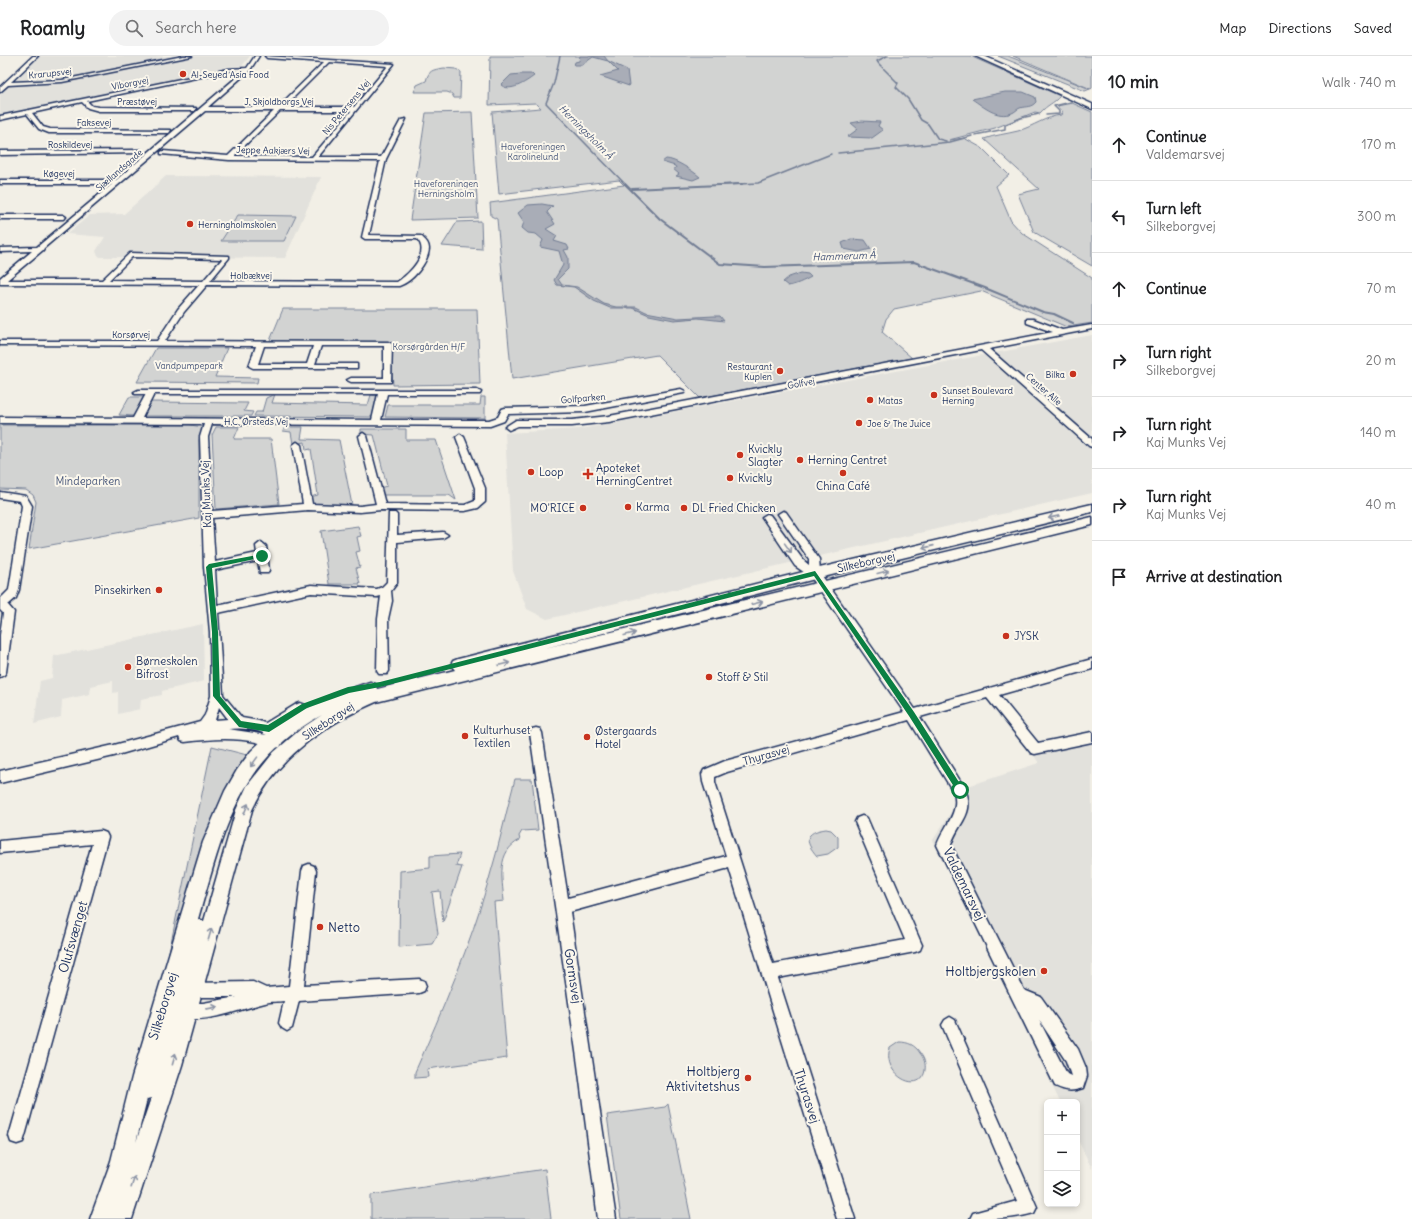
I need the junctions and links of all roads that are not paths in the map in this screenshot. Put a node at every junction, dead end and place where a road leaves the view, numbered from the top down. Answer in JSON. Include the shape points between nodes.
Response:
{"nodes":[{"id":1,"x":36,"y":56,"type":"edge"},
{"id":2,"x":190,"y":56,"type":"edge"},
{"id":3,"x":257,"y":56,"type":"edge"},
{"id":4,"x":978,"y":56,"type":"edge"},
{"id":5,"x":987,"y":56,"type":"edge"},
{"id":6,"x":267,"y":57,"type":"dead end"},
{"id":7,"x":143,"y":60,"type":"dead end"},
{"id":8,"x":328,"y":61,"type":"junction"},
{"id":9,"x":148,"y":65,"type":"junction"},
{"id":10,"x":248,"y":69,"type":"junction"},
{"id":11,"x":6,"y":84,"type":"junction"},
{"id":12,"x":0,"y":90,"type":"edge"},
{"id":13,"x":84,"y":100,"type":"junction"},
{"id":14,"x":1092,"y":103,"type":"edge"},
{"id":15,"x":1092,"y":107,"type":"edge"},
{"id":16,"x":194,"y":109,"type":"dead end"},
{"id":17,"x":204,"y":109,"type":"junction"},
{"id":18,"x":278,"y":109,"type":"junction"},
{"id":19,"x":354,"y":109,"type":"junction"},
{"id":20,"x":28,"y":112,"type":"junction"},
{"id":21,"x":0,"y":118,"type":"edge"},
{"id":22,"x":404,"y":120,"type":"dead end"},
{"id":23,"x":169,"y":131,"type":"dead end"},
{"id":24,"x":141,"y":152,"type":"dead end"},
{"id":25,"x":0,"y":153,"type":"edge"},
{"id":26,"x":163,"y":153,"type":"dead end"},
{"id":27,"x":229,"y":158,"type":"junction"},
{"id":28,"x":384,"y":158,"type":"junction"},
{"id":29,"x":313,"y":159,"type":"junction"},
{"id":30,"x":0,"y":182,"type":"edge"},
{"id":31,"x":118,"y":182,"type":"junction"},
{"id":32,"x":0,"y":217,"type":"edge"},
{"id":33,"x":63,"y":217,"type":"dead end"},
{"id":34,"x":41,"y":249,"type":"junction"},
{"id":35,"x":0,"y":250,"type":"edge"},
{"id":36,"x":0,"y":282,"type":"edge"},
{"id":37,"x":103,"y":283,"type":"junction"},
{"id":38,"x":204,"y":284,"type":"junction"},
{"id":39,"x":1030,"y":321,"type":"dead end"},
{"id":40,"x":1092,"y":327,"type":"edge"},
{"id":41,"x":1062,"y":333,"type":"junction"},
{"id":42,"x":0,"y":343,"type":"edge"},
{"id":43,"x":160,"y":344,"type":"junction"},
{"id":44,"x":261,"y":344,"type":"junction"},
{"id":45,"x":318,"y":344,"type":"junction"},
{"id":46,"x":982,"y":348,"type":"junction"},
{"id":47,"x":310,"y":366,"type":"junction"},
{"id":48,"x":354,"y":366,"type":"dead end"},
{"id":49,"x":351,"y":380,"type":"dead end"},
{"id":50,"x":681,"y":391,"type":"dead end"},
{"id":51,"x":138,"y":392,"type":"dead end"},
{"id":52,"x":152,"y":392,"type":"junction"},
{"id":53,"x":383,"y":392,"type":"junction"},
{"id":54,"x":477,"y":392,"type":"dead end"},
{"id":55,"x":0,"y":420,"type":"edge"},
{"id":56,"x":136,"y":421,"type":"junction"},
{"id":57,"x":209,"y":421,"type":"junction"},
{"id":58,"x":376,"y":422,"type":"junction"},
{"id":59,"x":490,"y":423,"type":"joint"},
{"id":60,"x":509,"y":427,"type":"dead end"},
{"id":61,"x":363,"y":436,"type":"dead end"},
{"id":62,"x":460,"y":437,"type":"dead end"},
{"id":63,"x":1092,"y":444,"type":"edge"},
{"id":64,"x":297,"y":446,"type":"dead end"},
{"id":65,"x":0,"y":495,"type":"edge"},
{"id":66,"x":308,"y":507,"type":"junction"},
{"id":67,"x":381,"y":507,"type":"junction"},
{"id":68,"x":1092,"y":508,"type":"edge"},
{"id":69,"x":783,"y":514,"type":"dead end"},
{"id":70,"x":206,"y":515,"type":"junction"},
{"id":71,"x":392,"y":515,"type":"dead end"},
{"id":72,"x":767,"y":517,"type":"dead end"},
{"id":73,"x":1092,"y":522,"type":"edge"},
{"id":74,"x":443,"y":535,"type":"dead end"},
{"id":75,"x":393,"y":539,"type":"junction"},
{"id":76,"x":209,"y":567,"type":"junction"},
{"id":77,"x":264,"y":570,"type":"dead end"},
{"id":78,"x":815,"y":574,"type":"junction"},
{"id":79,"x":824,"y":587,"type":"junction"},
{"id":80,"x":386,"y":590,"type":"junction"},
{"id":81,"x":1,"y":604,"type":"edge"},
{"id":82,"x":212,"y":610,"type":"junction"},
{"id":83,"x":1092,"y":664,"type":"edge"},
{"id":84,"x":0,"y":672,"type":"edge"},
{"id":85,"x":382,"y":678,"type":"junction"},
{"id":86,"x":990,"y":693,"type":"junction"},
{"id":87,"x":217,"y":696,"type":"junction"},
{"id":88,"x":912,"y":714,"type":"junction"},
{"id":89,"x":239,"y":724,"type":"junction"},
{"id":90,"x":204,"y":726,"type":"junction"},
{"id":91,"x":536,"y":733,"type":"dead end"},
{"id":92,"x":277,"y":738,"type":"junction"},
{"id":93,"x":1092,"y":738,"type":"edge"},
{"id":94,"x":152,"y":741,"type":"junction"},
{"id":95,"x":0,"y":777,"type":"edge"},
{"id":96,"x":862,"y":822,"type":"dead end"},
{"id":97,"x":217,"y":829,"type":"junction"},
{"id":98,"x":0,"y":848,"type":"edge"},
{"id":99,"x":732,"y":861,"type":"junction"},
{"id":100,"x":310,"y":871,"type":"dead end"},
{"id":101,"x":562,"y":908,"type":"junction"},
{"id":102,"x":768,"y":972,"type":"junction"},
{"id":103,"x":419,"y":986,"type":"dead end"},
{"id":104,"x":187,"y":990,"type":"junction"},
{"id":105,"x":294,"y":993,"type":"junction"},
{"id":106,"x":266,"y":995,"type":"junction"},
{"id":107,"x":1018,"y":995,"type":"junction"},
{"id":108,"x":181,"y":1010,"type":"junction"},
{"id":109,"x":287,"y":1023,"type":"dead end"},
{"id":110,"x":950,"y":1025,"type":"dead end"},
{"id":111,"x":17,"y":1136,"type":"dead end"},
{"id":112,"x":120,"y":1162,"type":"junction"},
{"id":113,"x":101,"y":1219,"type":"edge"},
{"id":114,"x":121,"y":1219,"type":"edge"},
{"id":115,"x":607,"y":1219,"type":"edge"},
{"id":116,"x":846,"y":1219,"type":"edge"},
{"id":117,"x":979,"y":1219,"type":"edge"}],
"edges":[{"from":1,"to":11,"type":"street"},
{"from":2,"to":9,"type":"street","name":"Krarupsvej"},
{"from":3,"to":10,"type":"street"},
{"from":4,"to":15,"type":"highway"},
{"from":5,"to":14,"type":"highway"},
{"from":6,"to":8,"type":"street"},
{"from":7,"to":9,"type":"street"},
{"from":8,"to":18,"type":"street"},
{"from":8,"to":19,"type":"street","name":"Nis Petersens Vej","via":[[392,65]]},
{"from":9,"to":11,"type":"street","name":"Krarupsvej","via":[[52,83]]},
{"from":10,"to":13,"type":"street","name":"Viborgvej","via":[[229,70]]},
{"from":10,"to":17,"type":"street","name":"Sjællandsgade"},
{"from":11,"to":12,"type":"street"},
{"from":13,"to":16,"type":"street","name":"Præstøvej","via":[[90,107],[99,109]]},
{"from":13,"to":20,"type":"street","name":"Viborgvej"},
{"from":17,"to":18,"type":"street","name":"J. Skjoldborgs Vej"},
{"from":17,"to":31,"type":"street","name":"Sjællandsgade"},
{"from":18,"to":19,"type":"street","name":"J. Skjoldborgs Vej"},
{"from":18,"to":27,"type":"street"},
{"from":19,"to":29,"type":"street","name":"Nis Petersens Vej"},
{"from":20,"to":21,"type":"street","name":"Viborgvej"},
{"from":20,"to":23,"type":"street","name":"Faksevej","via":[[41,128],[49,131]]},
{"from":22,"to":28,"type":"street"},
{"from":24,"to":25,"type":"street","name":"Roskildevej"},
{"from":26,"to":27,"type":"street","name":"Jeppe Aakjærs Vej"},
{"from":27,"to":29,"type":"street","name":"Jeppe Aakjærs Vej"},
{"from":28,"to":29,"type":"street","name":"Jeppe Aakjærs Vej"},
{"from":28,"to":38,"type":"street","name":"Holbækvej","via":[[365,237],[419,237],[426,248],[424,258],[399,284]]},
{"from":30,"to":31,"type":"street","name":"Køgevej"},
{"from":31,"to":34,"type":"street","name":"Sjællandsgade"},
{"from":32,"to":33,"type":"street"},
{"from":34,"to":35,"type":"street"},
{"from":34,"to":36,"type":"street","name":"Sjællandsgade"},
{"from":36,"to":37,"type":"street","name":"Holbækvej"},
{"from":37,"to":38,"type":"street","name":"Holbækvej"},
{"from":37,"to":38,"type":"street","name":"Holbækvej","via":[[130,255],[227,257]]},
{"from":38,"to":43,"type":"street","via":[[181,311]]},
{"from":39,"to":41,"type":"street"},
{"from":40,"to":41,"type":"street","name":"Golfvej"},
{"from":41,"to":46,"type":"street","name":"Golfvej"},
{"from":42,"to":43,"type":"street","name":"Korsørvej"},
{"from":43,"to":44,"type":"street","name":"Korsørvej"},
{"from":44,"to":45,"type":"street","name":"Korsørvej"},
{"from":44,"to":47,"type":"street","via":[[253,366]]},
{"from":45,"to":47,"type":"street"},
{"from":45,"to":49,"type":"street","name":"Korsørvej","via":[[388,344],[388,380]]},
{"from":46,"to":60,"type":"street","name":"Golfvej","via":[[609,419],[516,424]]},
{"from":46,"to":63,"type":"street","name":"Center Alle"},
{"from":47,"to":48,"type":"street"},
{"from":50,"to":59,"type":"street","name":"Golfparken","via":[[585,409],[505,411],[501,419]]},
{"from":51,"to":52,"type":"street"},
{"from":52,"to":53,"type":"street"},
{"from":52,"to":56,"type":"street"},
{"from":53,"to":54,"type":"street"},
{"from":53,"to":58,"type":"street"},
{"from":55,"to":56,"type":"street","name":"H.C. Ørsteds Vej"},
{"from":56,"to":57,"type":"street","name":"H.C. Ørsteds Vej"},
{"from":57,"to":58,"type":"street","name":"H.C. Ørsteds Vej"},
{"from":57,"to":70,"type":"street","name":"Kaj Munks Vej","via":[[204,437]]},
{"from":58,"to":59,"type":"street","name":"H.C. Ørsteds Vej"},
{"from":61,"to":67,"type":"street"},
{"from":62,"to":67,"type":"street","via":[[480,488],[480,502],[465,508]]},
{"from":64,"to":66,"type":"street"},
{"from":65,"to":81,"type":"street","via":[[23,498],[27,506],[14,590]]},
{"from":66,"to":67,"type":"street","via":[[360,510]]},
{"from":66,"to":70,"type":"street"},
{"from":68,"to":78,"type":"main road","name":"Silkeborgvej","one_way":true},
{"from":69,"to":78,"type":"street","via":[[814,559]]},
{"from":70,"to":76,"type":"street","name":"Kaj Munks Vej"},
{"from":71,"to":75,"type":"street"},
{"from":72,"to":78,"type":"street","one_way":true,"via":[[799,563]]},
{"from":79,"to":73,"type":"main road","name":"Silkeborgvej","one_way":true},
{"from":74,"to":75,"type":"street"},
{"from":75,"to":80,"type":"street","via":[[392,583]]},
{"from":76,"to":77,"type":"street","via":[[262,551]]},
{"from":76,"to":82,"type":"street","name":"Kaj Munks Vej"},
{"from":78,"to":79,"type":"street","name":"Valdemarsvej"},
{"from":78,"to":85,"type":"main road","name":"Silkeborgvej"},
{"from":79,"to":88,"type":"street","name":"Valdemarsvej"},
{"from":92,"to":79,"type":"main road","name":"Silkeborgvej","one_way":true,"via":[[320,723],[348,706],[373,696]]},
{"from":80,"to":82,"type":"street","via":[[376,593],[311,590]]},
{"from":80,"to":85,"type":"street"},
{"from":81,"to":84,"type":"street","via":[[9,612]]},
{"from":82,"to":87,"type":"street","name":"Kaj Munks Vej"},
{"from":83,"to":86,"type":"street"},
{"from":85,"to":92,"type":"main road","name":"Silkeborgvej","via":[[319,708]]},
{"from":86,"to":88,"type":"street"},
{"from":86,"to":93,"type":"street","via":[[1035,749]]},
{"from":87,"to":89,"type":"street"},
{"from":87,"to":90,"type":"street","name":"Kaj Munks Vej"},
{"from":88,"to":99,"type":"street","name":"Thyrasvej","via":[[708,774]]},
{"from":88,"to":107,"type":"street","name":"Valdemarsvej","via":[[964,799],[964,807],[946,836],[944,845]]},
{"from":89,"to":90,"type":"street"},
{"from":89,"to":92,"type":"street"},
{"from":90,"to":94,"type":"street"},
{"from":91,"to":101,"type":"street","name":"Gormsvej"},
{"from":92,"to":94,"type":"street","via":[[217,734]]},
{"from":92,"to":97,"type":"main road","name":"Silkeborgvej","one_way":true,"via":[[257,756],[238,782]]},
{"from":104,"to":92,"type":"main road","name":"Silkeborgvej","one_way":true,"via":[[244,810]]},
{"from":94,"to":95,"type":"street"},
{"from":96,"to":102,"type":"street","via":[[915,945]]},
{"from":97,"to":104,"type":"main road","name":"Silkeborgvej","via":[[218,849]]},
{"from":97,"to":112,"type":"main road","name":"Silkeborgvej","via":[[133,1107]]},
{"from":98,"to":111,"type":"street","name":"Olufsvænget","via":[[101,837]]},
{"from":99,"to":101,"type":"street"},
{"from":99,"to":102,"type":"street","name":"Thyrasvej"},
{"from":100,"to":105,"type":"street"},
{"from":101,"to":115,"type":"street","name":"Gormsvej"},
{"from":102,"to":116,"type":"street","name":"Thyrasvej"},
{"from":103,"to":105,"type":"street"},
{"from":104,"to":106,"type":"street","via":[[253,989]]},
{"from":104,"to":108,"type":"main road","name":"Silkeborgvej"},
{"from":105,"to":106,"type":"street"},
{"from":105,"to":109,"type":"street"},
{"from":108,"to":106,"type":"street","one_way":true,"via":[[199,1010],[253,1000]]},
{"from":107,"to":107,"type":"street","name":"Valdemarsvej","via":[[1036,1002],[1072,1055],[1078,1068],[1077,1082],[1069,1084],[1060,1080]]},
{"from":108,"to":112,"type":"main road","name":"Silkeborgvej"},
{"from":114,"to":108,"type":"main road","name":"Silkeborgvej","one_way":true,"via":[[172,1066]]},
{"from":110,"to":117,"type":"street","via":[[1028,1207]]},
{"from":112,"to":113,"type":"main road","name":"Silkeborgvej"}]}
